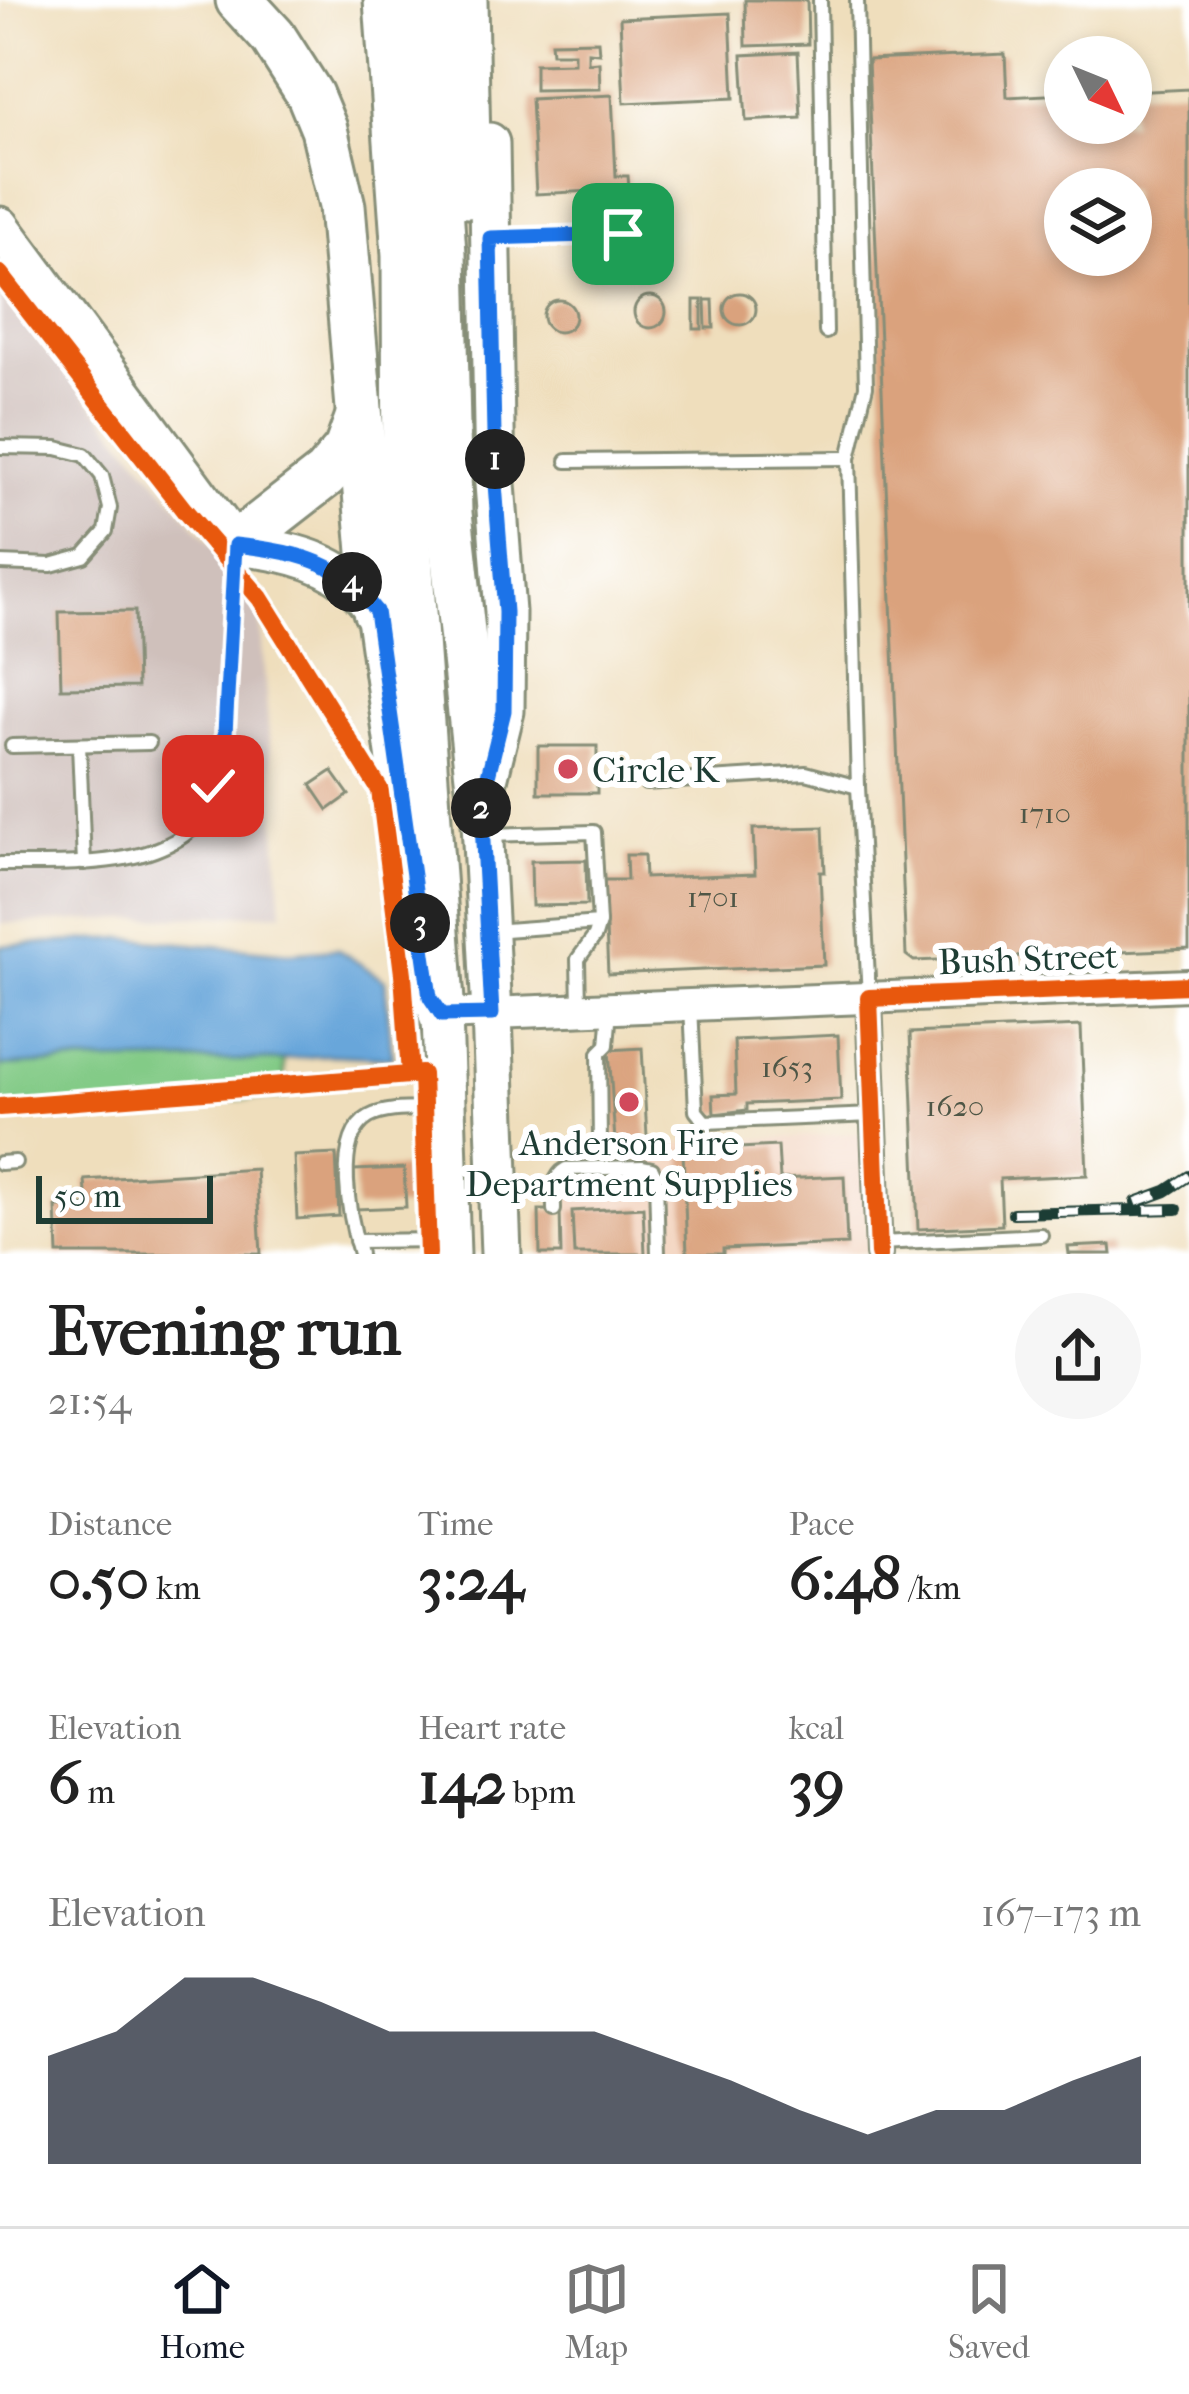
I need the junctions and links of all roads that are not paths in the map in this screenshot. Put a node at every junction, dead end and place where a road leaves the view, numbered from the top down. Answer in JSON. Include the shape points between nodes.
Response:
{"nodes":[{"id":1,"x":239,"y":0,"type":"edge"},
{"id":2,"x":387,"y":0,"type":"edge"},
{"id":3,"x":427,"y":0,"type":"edge"},
{"id":4,"x":464,"y":0,"type":"edge"},
{"id":5,"x":487,"y":0,"type":"edge"},
{"id":6,"x":820,"y":0,"type":"edge"},
{"id":7,"x":857,"y":0,"type":"edge"},
{"id":8,"x":0,"y":227,"type":"edge"},
{"id":9,"x":623,"y":234,"type":"dead end"},
{"id":10,"x":452,"y":250,"type":"junction"},
{"id":11,"x":826,"y":332,"type":"dead end"},
{"id":12,"x":359,"y":416,"type":"junction"},
{"id":13,"x":0,"y":447,"type":"edge"},
{"id":14,"x":849,"y":458,"type":"junction"},
{"id":15,"x":567,"y":461,"type":"dead end"},
{"id":16,"x":235,"y":545,"type":"junction"},
{"id":17,"x":0,"y":563,"type":"edge"},
{"id":18,"x":376,"y":611,"type":"junction"},
{"id":19,"x":149,"y":743,"type":"dead end"},
{"id":20,"x":79,"y":745,"type":"junction"},
{"id":21,"x":12,"y":746,"type":"dead end"},
{"id":22,"x":646,"y":783,"type":"dead end"},
{"id":23,"x":858,"y":787,"type":"junction"},
{"id":24,"x":482,"y":820,"type":"junction"},
{"id":25,"x":84,"y":863,"type":"junction"},
{"id":26,"x":0,"y":864,"type":"edge"},
{"id":27,"x":599,"y":922,"type":"junction"},
{"id":28,"x":488,"y":932,"type":"junction"},
{"id":29,"x":1189,"y":985,"type":"edge"},
{"id":30,"x":869,"y":998,"type":"junction"},
{"id":31,"x":691,"y":1005,"type":"junction"},
{"id":32,"x":595,"y":1008,"type":"junction"},
{"id":33,"x":492,"y":1014,"type":"junction"},
{"id":34,"x":442,"y":1015,"type":"junction"},
{"id":35,"x":445,"y":1108,"type":"junction"},
{"id":36,"x":873,"y":1115,"type":"junction"},
{"id":37,"x":600,"y":1143,"type":"dead end"},
{"id":38,"x":554,"y":1210,"type":"dead end"},
{"id":39,"x":1041,"y":1235,"type":"dead end"},
{"id":40,"x":450,"y":1247,"type":"edge"},
{"id":41,"x":358,"y":1248,"type":"edge"},
{"id":42,"x":879,"y":1248,"type":"edge"},
{"id":43,"x":501,"y":1254,"type":"edge"},
{"id":44,"x":658,"y":1254,"type":"edge"}],
"edges":[{"from":1,"to":12,"type":"highway","via":[[292,65],[324,129],[341,206]]},
{"from":2,"to":10,"type":"highway"},
{"from":3,"to":10,"type":"highway"},
{"from":4,"to":10,"type":"highway"},
{"from":5,"to":10,"type":"main road"},
{"from":6,"to":11,"type":"lane"},
{"from":7,"to":14,"type":"lane","via":[[866,386]]},
{"from":8,"to":16,"type":"main road"},
{"from":9,"to":10,"type":"lane"},
{"from":10,"to":24,"type":"highway","via":[[475,509],[466,652]]},
{"from":10,"to":24,"type":"main road","via":[[495,484],[505,612],[504,711]]},
{"from":10,"to":34,"type":"highway","via":[[406,515]]},
{"from":12,"to":16,"type":"highway","via":[[347,449],[325,475]]},
{"from":12,"to":18,"type":"highway"},
{"from":13,"to":17,"type":"lane","via":[[85,454],[102,476],[110,508],[106,531],[84,556],[51,565]]},
{"from":14,"to":15,"type":"lane"},
{"from":14,"to":23,"type":"lane"},
{"from":16,"to":18,"type":"main road","via":[[330,569]]},
{"from":16,"to":25,"type":"lane","via":[[225,734],[195,825],[152,852]]},
{"from":18,"to":34,"type":"main road","via":[[430,997]]},
{"from":19,"to":20,"type":"lane"},
{"from":20,"to":21,"type":"lane"},
{"from":20,"to":25,"type":"lane"},
{"from":22,"to":23,"type":"lane","via":[[806,772]]},
{"from":23,"to":30,"type":"lane"},
{"from":24,"to":27,"type":"lane","via":[[594,832]]},
{"from":24,"to":28,"type":"main road"},
{"from":25,"to":26,"type":"lane"},
{"from":27,"to":28,"type":"lane"},
{"from":27,"to":32,"type":"lane","via":[[578,959]]},
{"from":28,"to":33,"type":"main road"},
{"from":29,"to":30,"type":"street","name":"Bush Street"},
{"from":30,"to":31,"type":"street","name":"Bush Street"},
{"from":30,"to":36,"type":"street"},
{"from":31,"to":32,"type":"street","name":"Bush Street"},
{"from":31,"to":36,"type":"lane","via":[[696,1111],[705,1122]]},
{"from":32,"to":33,"type":"street","name":"Bush Street"},
{"from":32,"to":37,"type":"lane","via":[[607,1045],[599,1053]]},
{"from":33,"to":34,"type":"street","name":"Bush Street"},
{"from":33,"to":43,"type":"main road"},
{"from":34,"to":35,"type":"main road"},
{"from":35,"to":40,"type":"main road"},
{"from":35,"to":41,"type":"lane","via":[[376,1114],[354,1131],[349,1196]]},
{"from":36,"to":42,"type":"street"},
{"from":38,"to":44,"type":"lane","via":[[561,1171],[652,1169]]},
{"from":39,"to":42,"type":"lane"},
{"from":40,"to":41,"type":"lane"}]}
